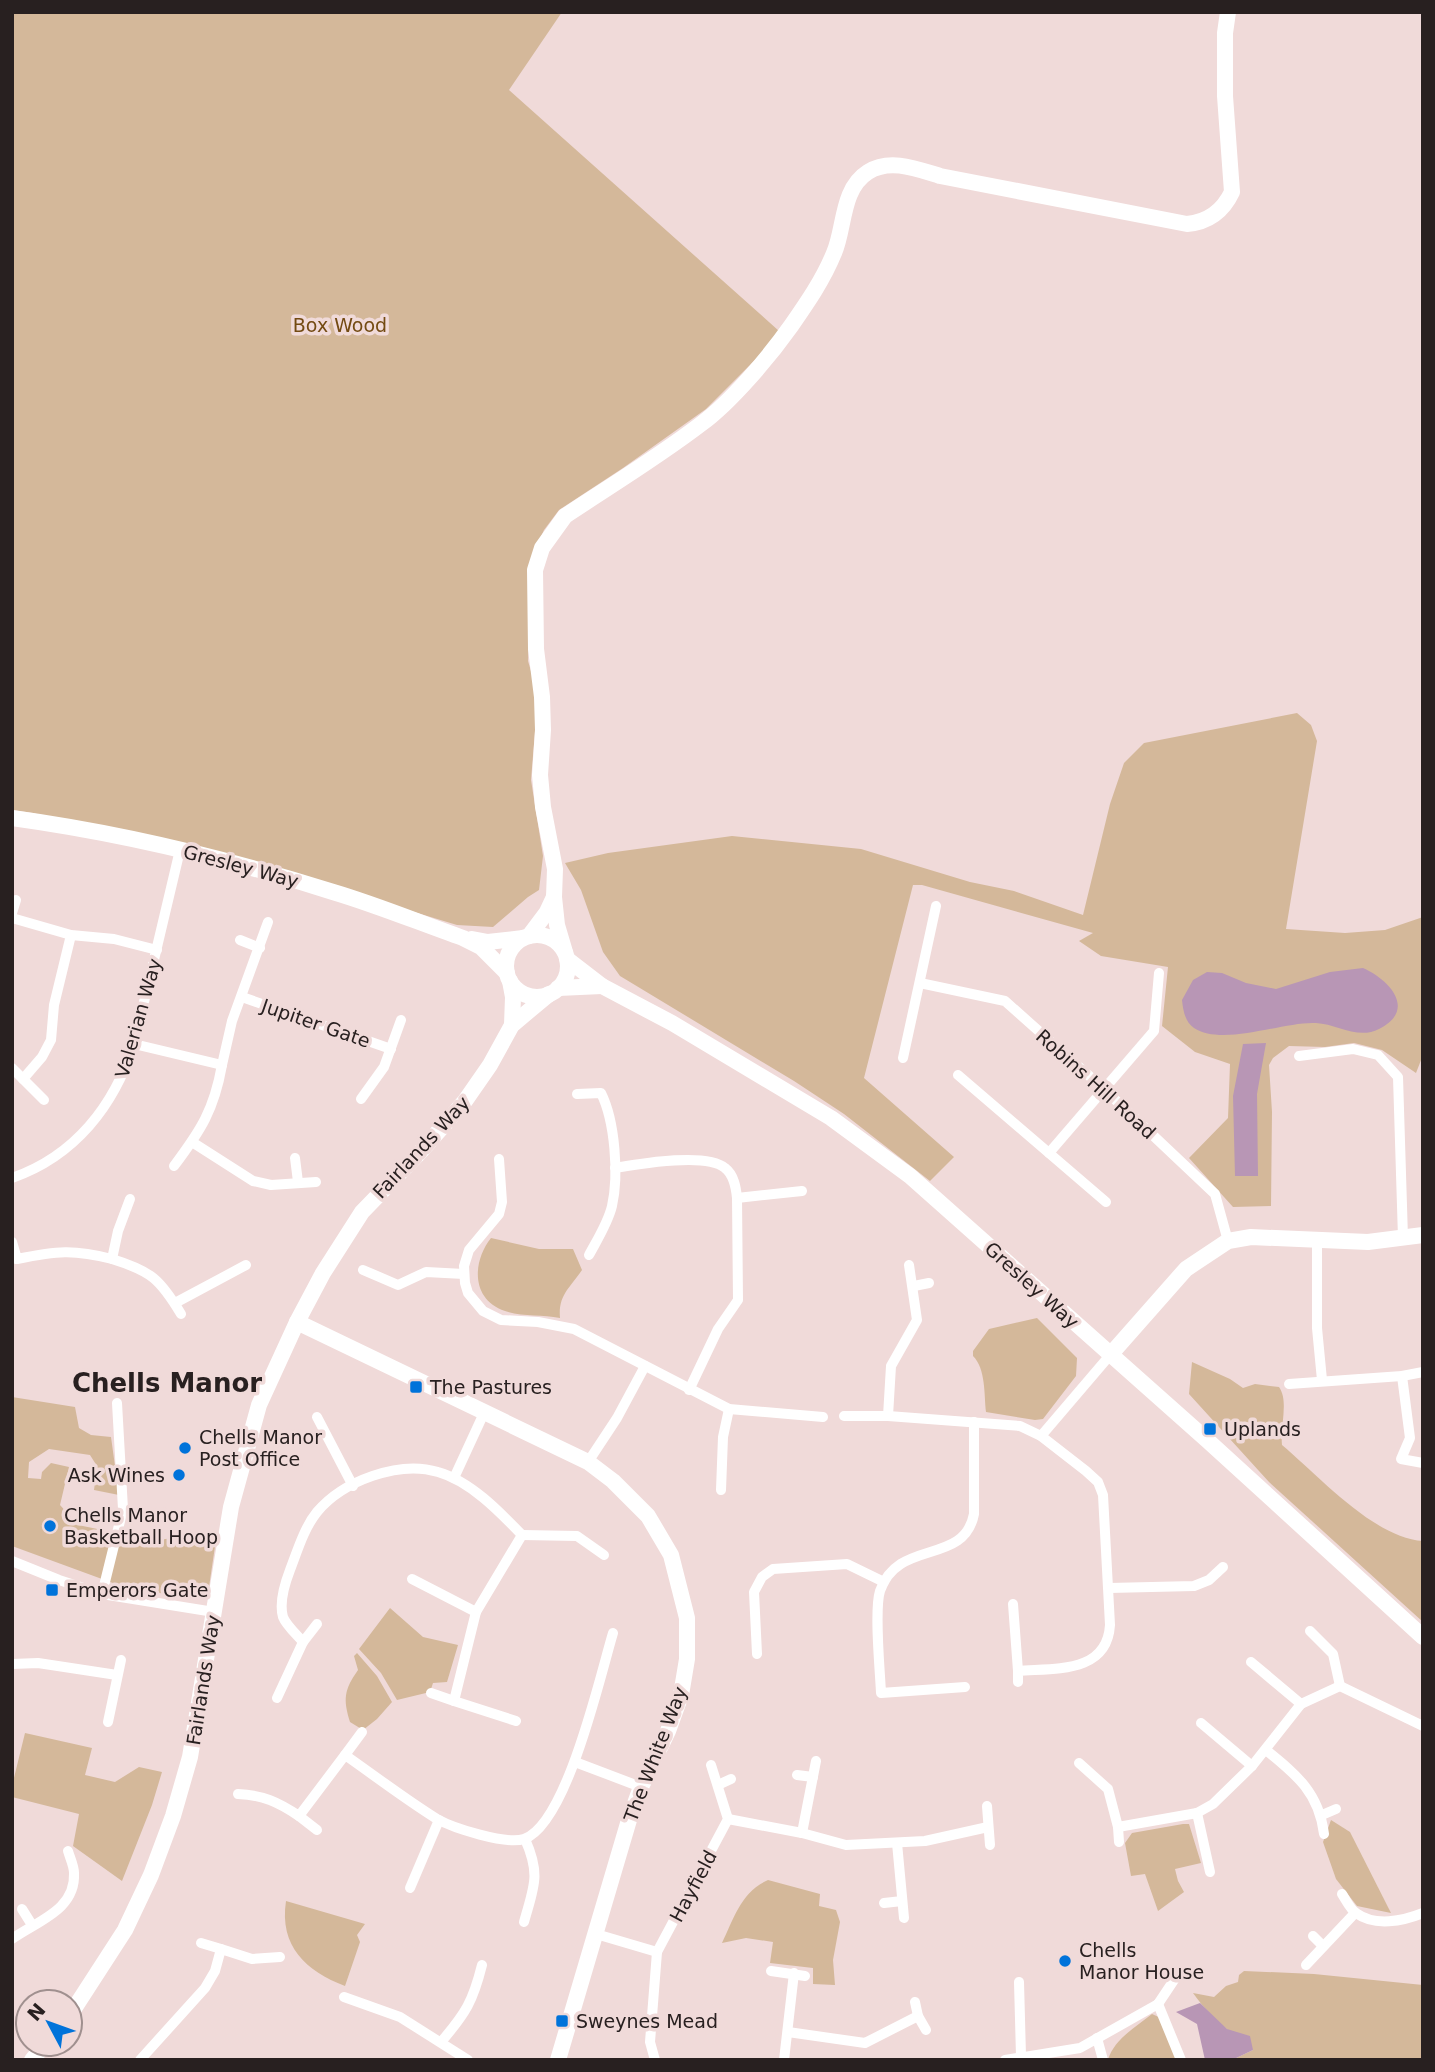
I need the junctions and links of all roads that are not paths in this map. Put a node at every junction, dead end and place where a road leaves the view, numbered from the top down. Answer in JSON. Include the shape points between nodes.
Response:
{"nodes":[{"id":1,"x":1228,"y":12,"type":"edge"},
{"id":2,"x":12,"y":818,"type":"edge"},
{"id":3,"x":180,"y":850,"type":"junction"},
{"id":4,"x":554,"y":897,"type":"junction"},
{"id":5,"x":16,"y":900,"type":"dead end"},
{"id":6,"x":936,"y":906,"type":"dead end"},
{"id":7,"x":12,"y":916,"type":"edge"},
{"id":8,"x":268,"y":922,"type":"dead end"},
{"id":9,"x":71,"y":935,"type":"junction"},
{"id":10,"x":526,"y":937,"type":"junction"},
{"id":11,"x":463,"y":938,"type":"junction"},
{"id":12,"x":240,"y":940,"type":"dead end"},
{"id":13,"x":260,"y":948,"type":"junction"},
{"id":14,"x":157,"y":950,"type":"junction"},
{"id":15,"x":566,"y":956,"type":"junction"},
{"id":16,"x":1158,"y":973,"type":"dead end"},
{"id":17,"x":509,"y":977,"type":"junction"},
{"id":18,"x":920,"y":983,"type":"junction"},
{"id":19,"x":602,"y":986,"type":"junction"},
{"id":20,"x":554,"y":991,"type":"junction"},
{"id":21,"x":242,"y":997,"type":"junction"},
{"id":22,"x":401,"y":1020,"type":"dead end"},
{"id":23,"x":512,"y":1025,"type":"junction"},
{"id":24,"x":134,"y":1044,"type":"junction"},
{"id":25,"x":391,"y":1049,"type":"junction"},
{"id":26,"x":1299,"y":1056,"type":"dead end"},
{"id":27,"x":903,"y":1058,"type":"dead end"},
{"id":28,"x":222,"y":1065,"type":"junction"},
{"id":29,"x":12,"y":1068,"type":"edge"},
{"id":30,"x":958,"y":1075,"type":"dead end"},
{"id":31,"x":23,"y":1079,"type":"junction"},
{"id":32,"x":1105,"y":1090,"type":"junction"},
{"id":33,"x":577,"y":1094,"type":"dead end"},
{"id":34,"x":361,"y":1099,"type":"dead end"},
{"id":35,"x":44,"y":1100,"type":"dead end"},
{"id":36,"x":192,"y":1142,"type":"junction"},
{"id":37,"x":1049,"y":1153,"type":"junction"},
{"id":38,"x":295,"y":1158,"type":"dead end"},
{"id":39,"x":499,"y":1159,"type":"dead end"},
{"id":40,"x":174,"y":1166,"type":"dead end"},
{"id":41,"x":615,"y":1168,"type":"junction"},
{"id":42,"x":12,"y":1178,"type":"edge"},
{"id":43,"x":298,"y":1182,"type":"junction"},
{"id":44,"x":316,"y":1182,"type":"dead end"},
{"id":45,"x":802,"y":1191,"type":"dead end"},
{"id":46,"x":737,"y":1198,"type":"junction"},
{"id":47,"x":130,"y":1199,"type":"dead end"},
{"id":48,"x":1105,"y":1202,"type":"dead end"},
{"id":49,"x":1423,"y":1236,"type":"edge"},
{"id":50,"x":1403,"y":1238,"type":"junction"},
{"id":51,"x":1317,"y":1239,"type":"junction"},
{"id":52,"x":1228,"y":1241,"type":"junction"},
{"id":53,"x":12,"y":1242,"type":"edge"},
{"id":54,"x":589,"y":1255,"type":"dead end"},
{"id":55,"x":112,"y":1259,"type":"junction"},
{"id":56,"x":15,"y":1260,"type":"edge"},
{"id":57,"x":246,"y":1265,"type":"dead end"},
{"id":58,"x":909,"y":1265,"type":"dead end"},
{"id":59,"x":363,"y":1270,"type":"dead end"},
{"id":60,"x":464,"y":1274,"type":"junction"},
{"id":61,"x":929,"y":1283,"type":"dead end"},
{"id":62,"x":914,"y":1286,"type":"junction"},
{"id":63,"x":174,"y":1303,"type":"junction"},
{"id":64,"x":181,"y":1314,"type":"dead end"},
{"id":65,"x":297,"y":1322,"type":"junction"},
{"id":66,"x":1111,"y":1354,"type":"junction"},
{"id":67,"x":645,"y":1366,"type":"junction"},
{"id":68,"x":1423,"y":1372,"type":"edge"},
{"id":69,"x":1402,"y":1376,"type":"junction"},
{"id":70,"x":1322,"y":1380,"type":"junction"},
{"id":71,"x":1289,"y":1384,"type":"dead end"},
{"id":72,"x":689,"y":1390,"type":"junction"},
{"id":73,"x":117,"y":1403,"type":"dead end"},
{"id":74,"x":729,"y":1409,"type":"junction"},
{"id":75,"x":484,"y":1413,"type":"junction"},
{"id":76,"x":844,"y":1416,"type":"dead end"},
{"id":77,"x":888,"y":1416,"type":"junction"},
{"id":78,"x":317,"y":1417,"type":"dead end"},
{"id":79,"x":823,"y":1417,"type":"dead end"},
{"id":80,"x":974,"y":1422,"type":"junction"},
{"id":81,"x":1041,"y":1436,"type":"junction"},
{"id":82,"x":588,"y":1462,"type":"junction"},
{"id":83,"x":1423,"y":1463,"type":"edge"},
{"id":84,"x":454,"y":1478,"type":"junction"},
{"id":85,"x":353,"y":1486,"type":"junction"},
{"id":86,"x":721,"y":1490,"type":"dead end"},
{"id":87,"x":522,"y":1535,"type":"junction"},
{"id":88,"x":604,"y":1555,"type":"dead end"},
{"id":89,"x":12,"y":1561,"type":"edge"},
{"id":90,"x":1223,"y":1567,"type":"dead end"},
{"id":91,"x":412,"y":1579,"type":"dead end"},
{"id":92,"x":884,"y":1582,"type":"junction"},
{"id":93,"x":1109,"y":1588,"type":"junction"},
{"id":94,"x":102,"y":1594,"type":"junction"},
{"id":95,"x":1013,"y":1604,"type":"dead end"},
{"id":96,"x":214,"y":1612,"type":"junction"},
{"id":97,"x":476,"y":1612,"type":"junction"},
{"id":98,"x":317,"y":1624,"type":"dead end"},
{"id":99,"x":1310,"y":1631,"type":"dead end"},
{"id":100,"x":613,"y":1633,"type":"dead end"},
{"id":101,"x":1423,"y":1637,"type":"edge"},
{"id":102,"x":303,"y":1642,"type":"junction"},
{"id":103,"x":757,"y":1654,"type":"dead end"},
{"id":104,"x":121,"y":1661,"type":"dead end"},
{"id":105,"x":1251,"y":1662,"type":"dead end"},
{"id":106,"x":12,"y":1664,"type":"edge"},
{"id":107,"x":117,"y":1675,"type":"junction"},
{"id":108,"x":1340,"y":1686,"type":"junction"},
{"id":109,"x":965,"y":1687,"type":"dead end"},
{"id":110,"x":431,"y":1693,"type":"dead end"},
{"id":111,"x":277,"y":1698,"type":"dead end"},
{"id":112,"x":454,"y":1701,"type":"junction"},
{"id":113,"x":1301,"y":1704,"type":"junction"},
{"id":114,"x":516,"y":1721,"type":"dead end"},
{"id":115,"x":108,"y":1722,"type":"dead end"},
{"id":116,"x":1201,"y":1723,"type":"dead end"},
{"id":117,"x":1423,"y":1726,"type":"edge"},
{"id":118,"x":362,"y":1732,"type":"dead end"},
{"id":119,"x":1266,"y":1749,"type":"junction"},
{"id":120,"x":345,"y":1755,"type":"junction"},
{"id":121,"x":816,"y":1761,"type":"dead end"},
{"id":122,"x":575,"y":1762,"type":"junction"},
{"id":123,"x":1079,"y":1763,"type":"dead end"},
{"id":124,"x":712,"y":1765,"type":"dead end"},
{"id":125,"x":1252,"y":1766,"type":"junction"},
{"id":126,"x":797,"y":1775,"type":"dead end"},
{"id":127,"x":813,"y":1777,"type":"junction"},
{"id":128,"x":731,"y":1779,"type":"dead end"},
{"id":129,"x":718,"y":1785,"type":"junction"},
{"id":130,"x":641,"y":1787,"type":"junction"},
{"id":131,"x":238,"y":1794,"type":"dead end"},
{"id":132,"x":987,"y":1806,"type":"dead end"},
{"id":133,"x":1336,"y":1809,"type":"dead end"},
{"id":134,"x":1197,"y":1813,"type":"junction"},
{"id":135,"x":1322,"y":1815,"type":"junction"},
{"id":136,"x":299,"y":1816,"type":"junction"},
{"id":137,"x":728,"y":1819,"type":"junction"},
{"id":138,"x":439,"y":1821,"type":"junction"},
{"id":139,"x":988,"y":1827,"type":"junction"},
{"id":140,"x":1118,"y":1827,"type":"junction"},
{"id":141,"x":317,"y":1830,"type":"dead end"},
{"id":142,"x":802,"y":1833,"type":"junction"},
{"id":143,"x":1324,"y":1834,"type":"dead end"},
{"id":144,"x":525,"y":1839,"type":"junction"},
{"id":145,"x":1119,"y":1842,"type":"dead end"},
{"id":146,"x":897,"y":1843,"type":"junction"},
{"id":147,"x":990,"y":1845,"type":"dead end"},
{"id":148,"x":68,"y":1851,"type":"dead end"},
{"id":149,"x":1210,"y":1872,"type":"dead end"},
{"id":150,"x":410,"y":1888,"type":"dead end"},
{"id":151,"x":1342,"y":1894,"type":"dead end"},
{"id":152,"x":902,"y":1901,"type":"junction"},
{"id":153,"x":884,"y":1903,"type":"dead end"},
{"id":154,"x":22,"y":1909,"type":"dead end"},
{"id":155,"x":1355,"y":1913,"type":"junction"},
{"id":156,"x":1423,"y":1913,"type":"edge"},
{"id":157,"x":904,"y":1918,"type":"dead end"},
{"id":158,"x":524,"y":1922,"type":"dead end"},
{"id":159,"x":32,"y":1925,"type":"junction"},
{"id":160,"x":596,"y":1934,"type":"junction"},
{"id":161,"x":1313,"y":1936,"type":"dead end"},
{"id":162,"x":12,"y":1939,"type":"edge"},
{"id":163,"x":201,"y":1943,"type":"dead end"},
{"id":164,"x":1322,"y":1946,"type":"junction"},
{"id":165,"x":220,"y":1950,"type":"junction"},
{"id":166,"x":657,"y":1952,"type":"junction"},
{"id":167,"x":280,"y":1957,"type":"dead end"},
{"id":168,"x":482,"y":1965,"type":"dead end"},
{"id":169,"x":1306,"y":1965,"type":"dead end"},
{"id":170,"x":771,"y":1971,"type":"dead end"},
{"id":171,"x":1176,"y":1976,"type":"dead end"},
{"id":172,"x":1019,"y":1982,"type":"dead end"},
{"id":173,"x":84,"y":1993,"type":"edge"},
{"id":174,"x":345,"y":1997,"type":"dead end"},
{"id":175,"x":474,"y":1998,"type":"junction"},
{"id":176,"x":486,"y":2002,"type":"dead end"},
{"id":177,"x":915,"y":2002,"type":"dead end"},
{"id":178,"x":1158,"y":2004,"type":"junction"},
{"id":179,"x":918,"y":2016,"type":"junction"},
{"id":180,"x":926,"y":2030,"type":"dead end"},
{"id":181,"x":788,"y":2032,"type":"junction"},
{"id":182,"x":1097,"y":2038,"type":"junction"},
{"id":183,"x":441,"y":2042,"type":"junction"},
{"id":184,"x":1021,"y":2056,"type":"junction"},
{"id":185,"x":144,"y":2059,"type":"edge"},
{"id":186,"x":468,"y":2060,"type":"edge"},
{"id":187,"x":558,"y":2060,"type":"edge"},
{"id":188,"x":654,"y":2060,"type":"edge"},
{"id":189,"x":784,"y":2060,"type":"edge"},
{"id":190,"x":1005,"y":2060,"type":"edge"},
{"id":191,"x":1103,"y":2060,"type":"edge"},
{"id":192,"x":1181,"y":2060,"type":"edge"}],
"edges":[{"from":1,"to":4,"type":"street","via":[[1225,96],[1232,192],[1218,212],[1201,223],[1187,224],[940,176],[901,164],[868,171],[849,197],[835,251],[817,288],[739,387],[703,423],[565,516],[553,530],[535,570],[542,708],[540,775],[555,869]]},
{"from":2,"to":3,"type":"street","name":"Gresley Way"},
{"from":3,"to":11,"type":"street","name":"Gresley Way","via":[[336,892]]},
{"from":3,"to":14,"type":"street","name":"Valerian Way"},
{"from":4,"to":10,"type":"street"},
{"from":4,"to":15,"type":"street"},
{"from":5,"to":7,"type":"street"},
{"from":6,"to":18,"type":"street"},
{"from":7,"to":9,"type":"street"},
{"from":8,"to":13,"type":"street","name":"Jupiter Gate"},
{"from":9,"to":14,"type":"street"},
{"from":9,"to":31,"type":"street","via":[[54,1005],[51,1040]]},
{"from":10,"to":11,"type":"street","name":"Gresley Way","via":[[488,942]]},
{"from":10,"to":15,"type":"street","via":[[546,936],[558,943]]},
{"from":10,"to":17,"type":"street","via":[[507,957]]},
{"from":11,"to":17,"type":"street","name":"Gresley Way","via":[[481,947]]},
{"from":12,"to":13,"type":"street"},
{"from":13,"to":21,"type":"street","name":"Jupiter Gate"},
{"from":14,"to":24,"type":"street","name":"Valerian Way"},
{"from":15,"to":19,"type":"street","name":"Gresley Way"},
{"from":15,"to":20,"type":"street","via":[[566,975]]},
{"from":16,"to":32,"type":"street","via":[[1154,1031]]},
{"from":17,"to":20,"type":"street","via":[[530,996]]},
{"from":17,"to":23,"type":"street","name":"Fairlands Way"},
{"from":18,"to":27,"type":"street"},
{"from":18,"to":32,"type":"street","name":"Robins Hill Road","via":[[1005,1001]]},
{"from":19,"to":20,"type":"street"},
{"from":19,"to":66,"type":"street","name":"Gresley Way","via":[[831,1118],[910,1177]]},
{"from":20,"to":23,"type":"street","name":"Fairlands Way"},
{"from":21,"to":25,"type":"street","name":"Jupiter Gate"},
{"from":21,"to":28,"type":"street","name":"Jupiter Gate"},
{"from":22,"to":25,"type":"street","name":"Jupiter Gate"},
{"from":23,"to":65,"type":"street","name":"Fairlands Way","via":[[466,1101],[348,1231]]},
{"from":24,"to":28,"type":"street"},
{"from":24,"to":42,"type":"street","name":"Valerian Way","via":[[115,1092],[87,1130],[54,1157]]},
{"from":25,"to":34,"type":"street","name":"Jupiter Gate"},
{"from":26,"to":50,"type":"street","via":[[1353,1049],[1378,1055],[1398,1077]]},
{"from":28,"to":36,"type":"street","name":"Jupiter Gate","via":[[216,1097]]},
{"from":29,"to":31,"type":"street"},
{"from":30,"to":37,"type":"street"},
{"from":31,"to":35,"type":"street"},
{"from":32,"to":37,"type":"street"},
{"from":32,"to":52,"type":"street","name":"Robins Hill Road","via":[[1215,1194]]},
{"from":33,"to":41,"type":"street","via":[[601,1093],[612,1132]]},
{"from":36,"to":40,"type":"street","name":"Jupiter Gate"},
{"from":36,"to":43,"type":"street","via":[[253,1181],[271,1185]]},
{"from":37,"to":48,"type":"street"},
{"from":38,"to":43,"type":"street"},
{"from":39,"to":60,"type":"street","via":[[501,1208],[469,1250]]},
{"from":41,"to":46,"type":"street","via":[[710,1160],[726,1168]]},
{"from":41,"to":54,"type":"street","via":[[612,1206]]},
{"from":43,"to":44,"type":"street"},
{"from":45,"to":46,"type":"street"},
{"from":46,"to":72,"type":"street","via":[[738,1300],[718,1329]]},
{"from":47,"to":55,"type":"street"},
{"from":49,"to":50,"type":"street"},
{"from":50,"to":51,"type":"street","via":[[1368,1242]]},
{"from":51,"to":52,"type":"street"},
{"from":51,"to":70,"type":"street"},
{"from":52,"to":66,"type":"street","via":[[1186,1269]]},
{"from":53,"to":56,"type":"street"},
{"from":55,"to":56,"type":"street","via":[[55,1251]]},
{"from":55,"to":63,"type":"street","via":[[140,1268],[163,1285]]},
{"from":57,"to":63,"type":"street"},
{"from":58,"to":62,"type":"street"},
{"from":59,"to":60,"type":"street","via":[[398,1285],[426,1272]]},
{"from":60,"to":67,"type":"street","via":[[472,1300],[489,1315],[573,1329]]},
{"from":61,"to":62,"type":"street"},
{"from":62,"to":77,"type":"street","via":[[917,1320],[893,1361]]},
{"from":63,"to":64,"type":"street"},
{"from":65,"to":75,"type":"street","name":"The White Way"},
{"from":65,"to":96,"type":"street","name":"Fairlands Way","via":[[257,1414],[231,1507]]},
{"from":66,"to":81,"type":"street"},
{"from":66,"to":101,"type":"street","name":"Gresley Way"},
{"from":67,"to":72,"type":"street"},
{"from":67,"to":82,"type":"street"},
{"from":68,"to":69,"type":"street"},
{"from":69,"to":70,"type":"street"},
{"from":69,"to":83,"type":"street","via":[[1410,1437],[1401,1459]]},
{"from":70,"to":71,"type":"street"},
{"from":72,"to":74,"type":"street"},
{"from":73,"to":94,"type":"street","via":[[123,1509]]},
{"from":74,"to":79,"type":"street"},
{"from":74,"to":86,"type":"street"},
{"from":75,"to":82,"type":"street","name":"The White Way"},
{"from":75,"to":84,"type":"street"},
{"from":76,"to":77,"type":"street"},
{"from":77,"to":80,"type":"street"},
{"from":78,"to":85,"type":"street"},
{"from":80,"to":81,"type":"street","via":[[1020,1426]]},
{"from":80,"to":92,"type":"street","via":[[970,1529],[952,1545],[902,1562]]},
{"from":81,"to":93,"type":"street","via":[[1101,1488]]},
{"from":82,"to":130,"type":"street","name":"The White Way","via":[[648,1516],[671,1555],[687,1618],[681,1695]]},
{"from":84,"to":85,"type":"street","via":[[409,1467],[383,1472]]},
{"from":84,"to":87,"type":"street"},
{"from":85,"to":102,"type":"street","via":[[316,1514],[284,1587],[283,1618]]},
{"from":87,"to":88,"type":"street","via":[[577,1535]]},
{"from":87,"to":97,"type":"street"},
{"from":89,"to":94,"type":"street"},
{"from":90,"to":93,"type":"street","via":[[1194,1586]]},
{"from":91,"to":97,"type":"street"},
{"from":92,"to":103,"type":"street","via":[[848,1564],[773,1569],[754,1591]]},
{"from":92,"to":109,"type":"street","via":[[878,1597],[881,1693]]},
{"from":93,"to":95,"type":"street","via":[[1110,1633],[1100,1653],[1079,1667],[1018,1676]]},
{"from":94,"to":96,"type":"street"},
{"from":96,"to":173,"type":"street","name":"Fairlands Way","via":[[190,1757],[173,1816],[125,1930]]},
{"from":97,"to":112,"type":"street"},
{"from":98,"to":102,"type":"street"},
{"from":99,"to":108,"type":"street","via":[[1333,1654]]},
{"from":100,"to":122,"type":"street"},
{"from":102,"to":111,"type":"street"},
{"from":104,"to":107,"type":"street"},
{"from":105,"to":113,"type":"street"},
{"from":106,"to":107,"type":"street","via":[[38,1663]]},
{"from":107,"to":115,"type":"street"},
{"from":108,"to":113,"type":"street"},
{"from":108,"to":117,"type":"street"},
{"from":110,"to":112,"type":"street"},
{"from":112,"to":114,"type":"street"},
{"from":113,"to":119,"type":"street"},
{"from":116,"to":125,"type":"street"},
{"from":118,"to":120,"type":"street"},
{"from":119,"to":125,"type":"street"},
{"from":119,"to":135,"type":"street","via":[[1300,1777]]},
{"from":120,"to":136,"type":"street"},
{"from":120,"to":138,"type":"street"},
{"from":121,"to":127,"type":"street"},
{"from":122,"to":130,"type":"street"},
{"from":122,"to":144,"type":"street","via":[[549,1814]]},
{"from":123,"to":140,"type":"street","via":[[1108,1789]]},
{"from":124,"to":129,"type":"street"},
{"from":125,"to":134,"type":"street","via":[[1213,1804]]},
{"from":126,"to":127,"type":"street"},
{"from":127,"to":142,"type":"street"},
{"from":128,"to":129,"type":"street"},
{"from":129,"to":137,"type":"street"},
{"from":130,"to":160,"type":"street","name":"The White Way"},
{"from":131,"to":136,"type":"street","via":[[267,1798]]},
{"from":132,"to":139,"type":"street"},
{"from":133,"to":135,"type":"street"},
{"from":134,"to":140,"type":"street"},
{"from":134,"to":149,"type":"street"},
{"from":135,"to":143,"type":"street"},
{"from":136,"to":141,"type":"street"},
{"from":137,"to":142,"type":"street"},
{"from":137,"to":166,"type":"street","name":"Hayfield"},
{"from":138,"to":144,"type":"street","via":[[500,1840]]},
{"from":138,"to":150,"type":"street"},
{"from":139,"to":146,"type":"street"},
{"from":139,"to":147,"type":"street"},
{"from":140,"to":145,"type":"street"},
{"from":142,"to":146,"type":"street","via":[[846,1845]]},
{"from":144,"to":158,"type":"street","via":[[536,1878]]},
{"from":146,"to":152,"type":"street"},
{"from":148,"to":159,"type":"street","via":[[74,1872],[70,1895],[59,1911]]},
{"from":151,"to":155,"type":"street"},
{"from":152,"to":153,"type":"street"},
{"from":152,"to":157,"type":"street"},
{"from":154,"to":159,"type":"street"},
{"from":155,"to":156,"type":"street","via":[[1378,1923]]},
{"from":155,"to":164,"type":"street"},
{"from":159,"to":162,"type":"street"},
{"from":160,"to":166,"type":"street"},
{"from":160,"to":187,"type":"street","name":"The White Way"},
{"from":161,"to":164,"type":"street"},
{"from":163,"to":165,"type":"street"},
{"from":164,"to":169,"type":"street"},
{"from":165,"to":167,"type":"street","via":[[252,1959]]},
{"from":165,"to":185,"type":"street","via":[[205,1988]]},
{"from":166,"to":188,"type":"street","name":"Hayfield","via":[[650,2042]]},
{"from":168,"to":175,"type":"street"},
{"from":170,"to":181,"type":"street","via":[[799,1975]]},
{"from":171,"to":178,"type":"street"},
{"from":172,"to":184,"type":"street"},
{"from":174,"to":183,"type":"street","via":[[400,2017]]},
{"from":175,"to":176,"type":"street"},
{"from":175,"to":183,"type":"street"},
{"from":177,"to":179,"type":"street"},
{"from":178,"to":182,"type":"street"},
{"from":178,"to":192,"type":"street"},
{"from":179,"to":180,"type":"street"},
{"from":179,"to":181,"type":"street","via":[[864,2043]]},
{"from":181,"to":189,"type":"street"},
{"from":182,"to":184,"type":"street","via":[[1080,2048]]},
{"from":182,"to":191,"type":"street"},
{"from":183,"to":186,"type":"street"},
{"from":184,"to":190,"type":"street"}]}
